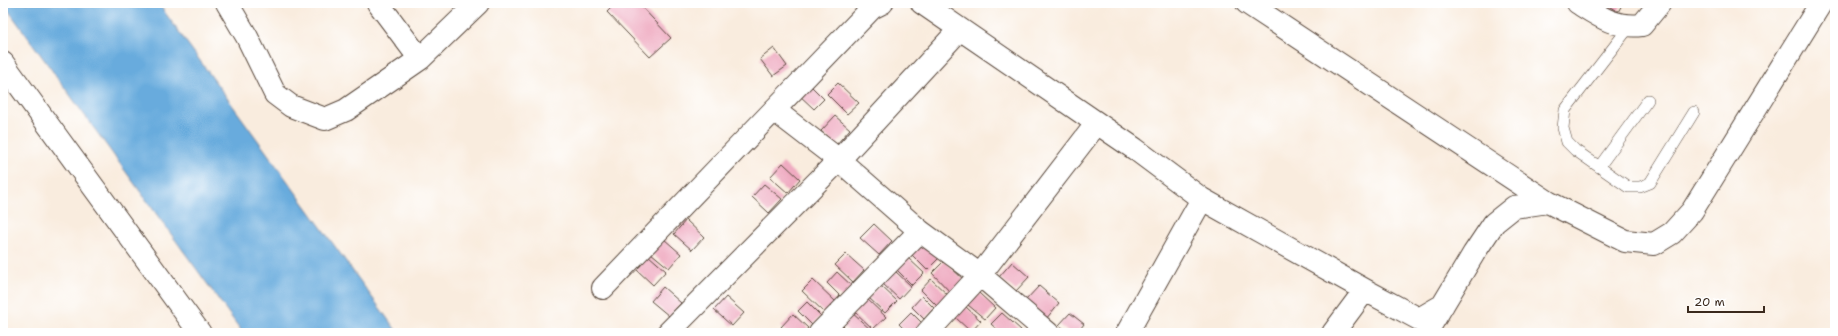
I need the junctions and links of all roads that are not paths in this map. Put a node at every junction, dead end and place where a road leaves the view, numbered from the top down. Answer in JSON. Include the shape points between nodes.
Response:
{"nodes":[{"id":1,"x":227,"y":3,"type":"edge"},
{"id":2,"x":378,"y":3,"type":"edge"},
{"id":3,"x":478,"y":3,"type":"edge"},
{"id":4,"x":882,"y":3,"type":"edge"},
{"id":5,"x":922,"y":3,"type":"edge"},
{"id":6,"x":1247,"y":3,"type":"edge"},
{"id":7,"x":1578,"y":3,"type":"edge"},
{"id":8,"x":1660,"y":3,"type":"edge"},
{"id":9,"x":1821,"y":3,"type":"edge"},
{"id":10,"x":1630,"y":26,"type":"junction"},
{"id":11,"x":960,"y":29,"type":"junction"},
{"id":12,"x":420,"y":59,"type":"junction"},
{"id":13,"x":3,"y":63,"type":"edge"},
{"id":14,"x":1648,"y":100,"type":"dead end"},
{"id":15,"x":774,"y":110,"type":"junction"},
{"id":16,"x":1694,"y":112,"type":"dead end"},
{"id":17,"x":1097,"y":124,"type":"junction"},
{"id":18,"x":839,"y":160,"type":"junction"},
{"id":19,"x":1599,"y":167,"type":"junction"},
{"id":20,"x":1202,"y":199,"type":"junction"},
{"id":21,"x":1548,"y":202,"type":"junction"},
{"id":22,"x":920,"y":231,"type":"junction"},
{"id":23,"x":980,"y":274,"type":"junction"},
{"id":24,"x":603,"y":288,"type":"dead end"},
{"id":25,"x":1365,"y":290,"type":"junction"},
{"id":26,"x":1443,"y":305,"type":"junction"},
{"id":27,"x":1045,"y":332,"type":"edge"},
{"id":28,"x":200,"y":333,"type":"edge"},
{"id":29,"x":668,"y":333,"type":"edge"},
{"id":30,"x":820,"y":333,"type":"edge"},
{"id":31,"x":927,"y":333,"type":"edge"},
{"id":32,"x":1127,"y":333,"type":"edge"},
{"id":33,"x":1333,"y":333,"type":"edge"},
{"id":34,"x":1426,"y":333,"type":"edge"}],
"edges":[{"from":1,"to":12,"type":"street","via":[[275,94],[291,106],[325,119],[346,110]]},
{"from":2,"to":12,"type":"street"},
{"from":3,"to":12,"type":"street"},
{"from":4,"to":15,"type":"street","via":[[872,8]]},
{"from":5,"to":11,"type":"street"},
{"from":6,"to":21,"type":"street"},
{"from":7,"to":10,"type":"street","via":[[1610,22]]},
{"from":8,"to":10,"type":"street","via":[[1642,25]]},
{"from":9,"to":21,"type":"street","via":[[1692,211],[1672,233],[1654,244],[1625,241]]},
{"from":10,"to":19,"type":"lane","via":[[1566,110],[1563,128],[1567,142]]},
{"from":11,"to":17,"type":"street"},
{"from":11,"to":18,"type":"street"},
{"from":13,"to":28,"type":"street"},
{"from":14,"to":19,"type":"lane"},
{"from":15,"to":18,"type":"street"},
{"from":15,"to":24,"type":"street"},
{"from":16,"to":19,"type":"lane","via":[[1650,183],[1640,187],[1628,187]]},
{"from":17,"to":20,"type":"street"},
{"from":17,"to":23,"type":"street"},
{"from":18,"to":22,"type":"street"},
{"from":18,"to":29,"type":"street"},
{"from":20,"to":25,"type":"street"},
{"from":20,"to":32,"type":"street"},
{"from":21,"to":26,"type":"street","via":[[1514,207],[1494,223]]},
{"from":22,"to":23,"type":"street"},
{"from":22,"to":30,"type":"street"},
{"from":23,"to":27,"type":"street"},
{"from":23,"to":31,"type":"street"},
{"from":25,"to":26,"type":"street","via":[[1419,319]]},
{"from":25,"to":33,"type":"street"},
{"from":26,"to":34,"type":"street"}]}
